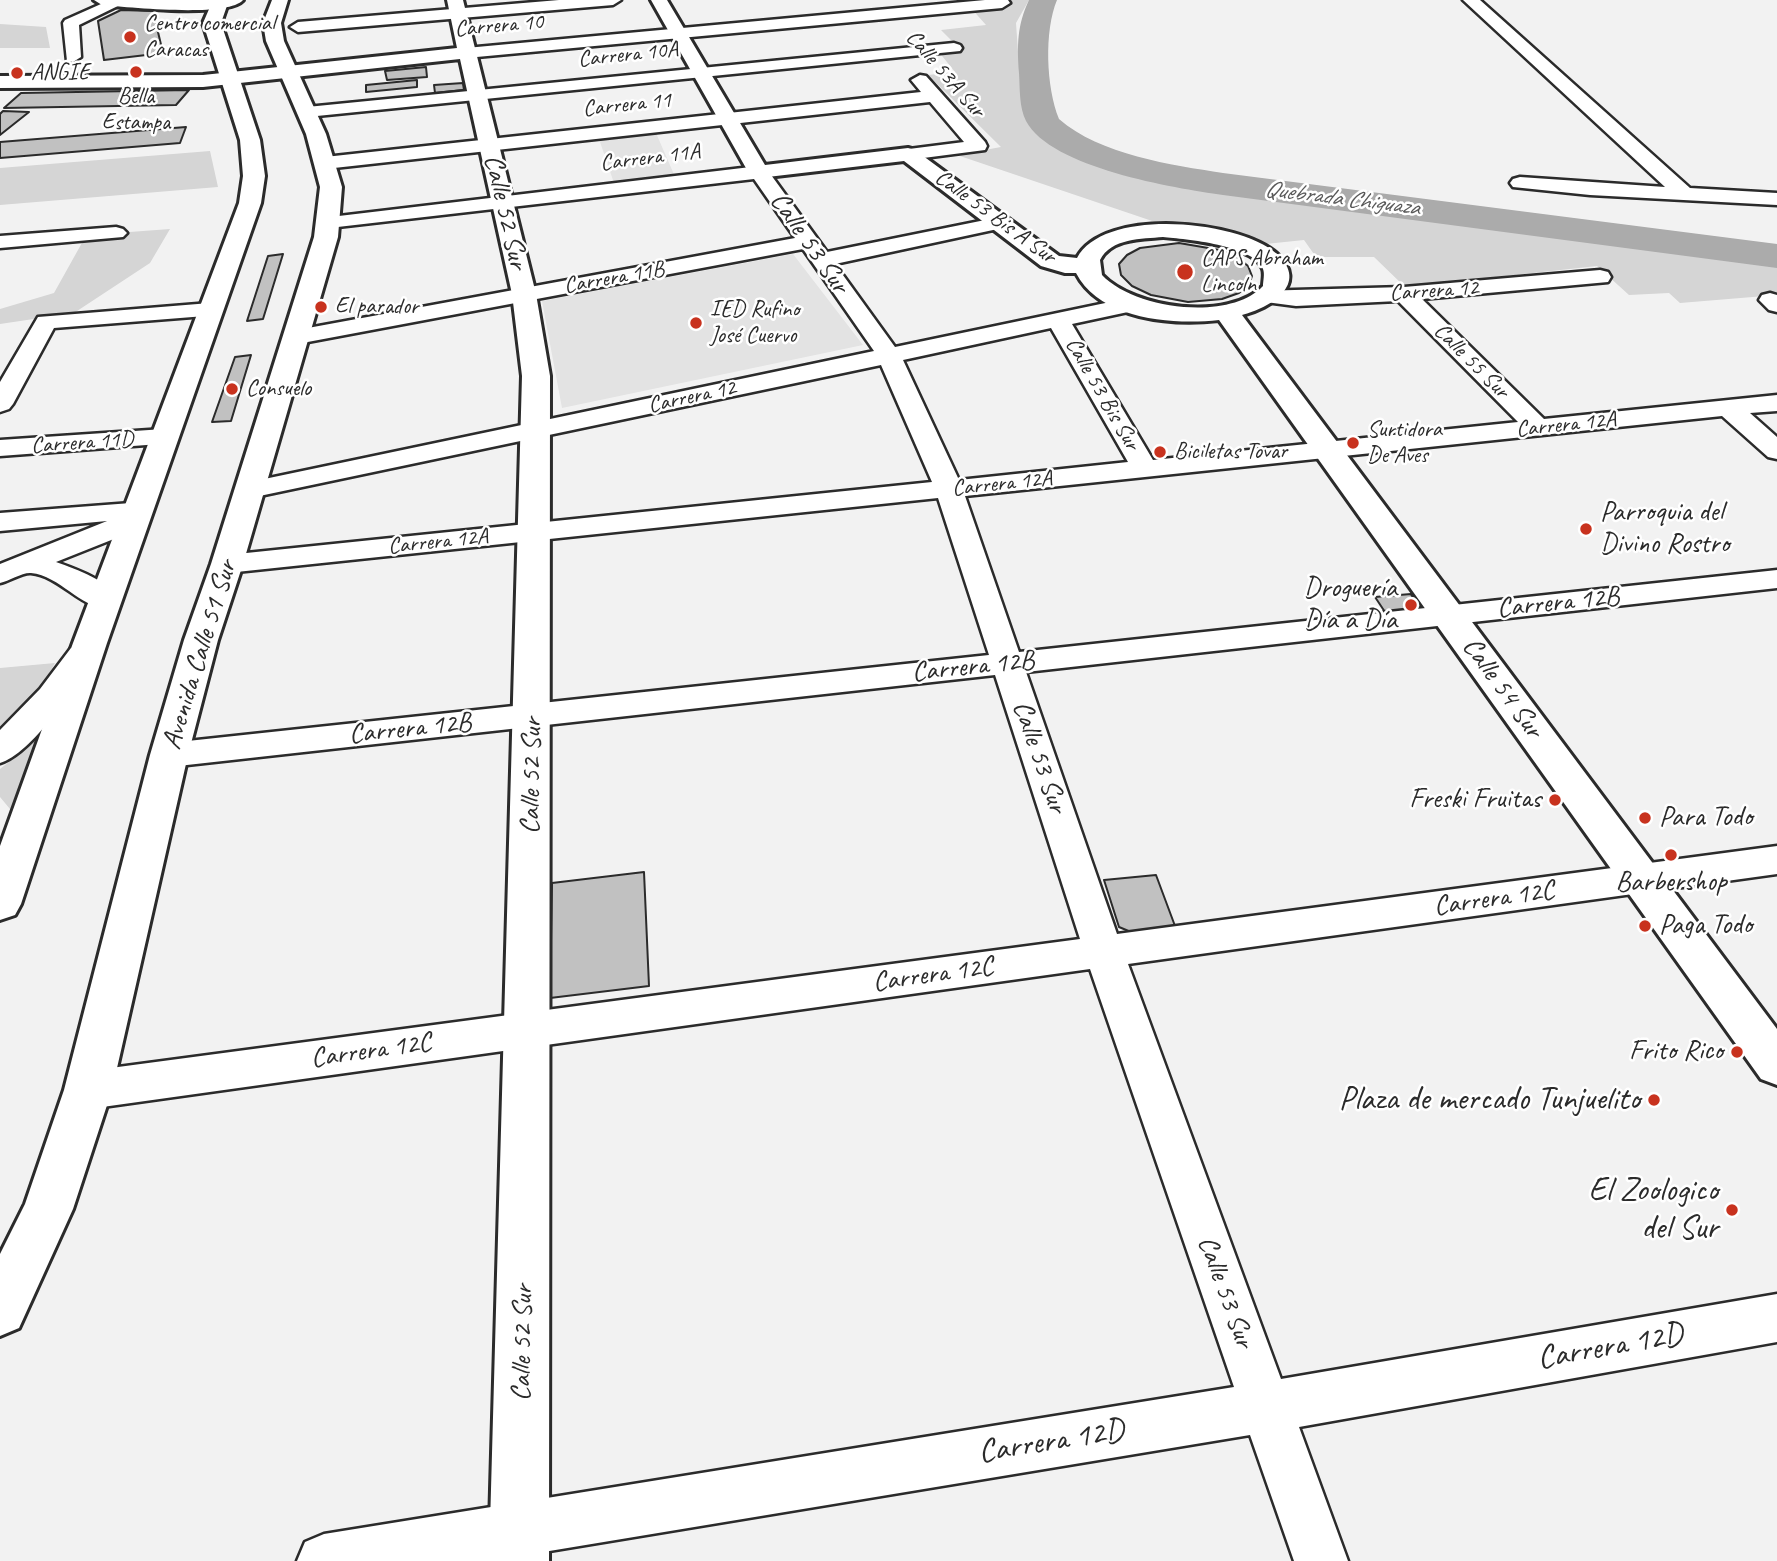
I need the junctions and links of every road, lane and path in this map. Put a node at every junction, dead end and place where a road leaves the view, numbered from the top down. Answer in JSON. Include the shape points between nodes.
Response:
{"nodes":[{"id":1,"x":280,"y":0,"type":"edge"},
{"id":2,"x":613,"y":0,"type":"edge"},
{"id":3,"x":659,"y":0,"type":"edge"},
{"id":4,"x":850,"y":0,"type":"edge"},
{"id":5,"x":1471,"y":0,"type":"edge"},
{"id":6,"x":110,"y":1,"type":"edge"},
{"id":7,"x":225,"y":1,"type":"edge"},
{"id":8,"x":1002,"y":3,"type":"dead end"},
{"id":9,"x":456,"y":7,"type":"edge"},
{"id":10,"x":864,"y":16,"type":"junction"},
{"id":11,"x":298,"y":27,"type":"dead end"},
{"id":12,"x":678,"y":33,"type":"junction"},
{"id":13,"x":954,"y":48,"type":"dead end"},
{"id":14,"x":466,"y":53,"type":"junction"},
{"id":15,"x":897,"y":54,"type":"junction"},
{"id":16,"x":73,"y":57,"type":"dead end"},
{"id":17,"x":288,"y":70,"type":"junction"},
{"id":18,"x":701,"y":73,"type":"junction"},
{"id":19,"x":229,"y":78,"type":"junction"},
{"id":20,"x":2,"y":84,"type":"edge"},
{"id":21,"x":477,"y":95,"type":"junction"},
{"id":22,"x":934,"y":96,"type":"junction"},
{"id":23,"x":307,"y":111,"type":"junction"},
{"id":24,"x":728,"y":119,"type":"junction"},
{"id":25,"x":489,"y":145,"type":"junction"},
{"id":26,"x":978,"y":146,"type":"joint"},
{"id":27,"x":908,"y":154,"type":"junction"},
{"id":28,"x":325,"y":163,"type":"junction"},
{"id":29,"x":759,"y":172,"type":"junction"},
{"id":30,"x":1520,"y":183,"type":"dead end"},
{"id":31,"x":1686,"y":195,"type":"junction"},
{"id":32,"x":1777,"y":199,"type":"edge"},
{"id":33,"x":503,"y":202,"type":"junction"},
{"id":34,"x":329,"y":222,"type":"junction"},
{"id":35,"x":1000,"y":223,"type":"junction"},
{"id":36,"x":117,"y":233,"type":"dead end"},
{"id":37,"x":0,"y":242,"type":"edge"},
{"id":38,"x":808,"y":242,"type":"junction"},
{"id":39,"x":821,"y":260,"type":"junction"},
{"id":40,"x":1086,"y":265,"type":"junction"},
{"id":41,"x":1601,"y":277,"type":"dead end"},
{"id":42,"x":524,"y":294,"type":"junction"},
{"id":43,"x":1404,"y":294,"type":"junction"},
{"id":44,"x":1266,"y":296,"type":"junction"},
{"id":45,"x":1133,"y":304,"type":"junction"},
{"id":46,"x":210,"y":310,"type":"junction"},
{"id":47,"x":1226,"y":311,"type":"junction"},
{"id":48,"x":1058,"y":320,"type":"junction"},
{"id":49,"x":297,"y":337,"type":"junction"},
{"id":50,"x":888,"y":356,"type":"junction"},
{"id":51,"x":6,"y":382,"type":"edge"},
{"id":52,"x":1777,"y":403,"type":"edge"},
{"id":53,"x":0,"y":404,"type":"edge"},
{"id":54,"x":1728,"y":408,"type":"junction"},
{"id":55,"x":1538,"y":428,"type":"junction"},
{"id":56,"x":537,"y":430,"type":"junction"},
{"id":57,"x":164,"y":437,"type":"junction"},
{"id":58,"x":0,"y":448,"type":"edge"},
{"id":59,"x":1327,"y":450,"type":"junction"},
{"id":60,"x":1777,"y":451,"type":"edge"},
{"id":61,"x":1145,"y":469,"type":"junction"},
{"id":62,"x":949,"y":489,"type":"junction"},
{"id":63,"x":250,"y":490,"type":"junction"},
{"id":64,"x":136,"y":515,"type":"junction"},
{"id":65,"x":0,"y":522,"type":"edge"},
{"id":66,"x":535,"y":532,"type":"junction"},
{"id":67,"x":28,"y":562,"type":"junction"},
{"id":68,"x":227,"y":564,"type":"junction"},
{"id":69,"x":0,"y":574,"type":"edge"},
{"id":70,"x":1777,"y":579,"type":"edge"},
{"id":71,"x":106,"y":600,"type":"junction"},
{"id":72,"x":1448,"y":615,"type":"junction"},
{"id":73,"x":90,"y":643,"type":"junction"},
{"id":74,"x":1007,"y":663,"type":"junction"},
{"id":75,"x":533,"y":715,"type":"junction"},
{"id":76,"x":0,"y":751,"type":"edge"},
{"id":77,"x":169,"y":755,"type":"junction"},
{"id":78,"x":1777,"y":859,"type":"edge"},
{"id":79,"x":1642,"y":879,"type":"junction"},
{"id":80,"x":1,"y":892,"type":"edge"},
{"id":81,"x":1104,"y":952,"type":"junction"},
{"id":82,"x":528,"y":1030,"type":"junction"},
{"id":83,"x":1777,"y":1065,"type":"edge"},
{"id":84,"x":88,"y":1090,"type":"junction"},
{"id":85,"x":0,"y":1310,"type":"edge"},
{"id":86,"x":1777,"y":1318,"type":"edge"},
{"id":87,"x":1266,"y":1407,"type":"junction"},
{"id":88,"x":520,"y":1545,"type":"edge"},
{"id":89,"x":324,"y":1561,"type":"edge"},
{"id":90,"x":1321,"y":1561,"type":"edge"}],
"edges":[{"from":1,"to":17,"type":"street","name":"Avenida Calle 51 Sur","via":[[273,29]]},
{"from":2,"to":9,"type":"street"},
{"from":3,"to":12,"type":"street","name":"Calle 53 Sur"},
{"from":4,"to":10,"type":"street","name":"Calle 53A Sur"},
{"from":5,"to":31,"type":"street"},
{"from":6,"to":7,"type":"street","via":[[177,6]]},
{"from":6,"to":16,"type":"street","via":[[71,23]]},
{"from":7,"to":19,"type":"street","via":[[212,23]]},
{"from":8,"to":10,"type":"street","name":"Carrera 10"},
{"from":9,"to":11,"type":"street"},
{"from":9,"to":14,"type":"street","name":"Calle 52 Sur"},
{"from":10,"to":12,"type":"street","name":"Carrera 10"},
{"from":10,"to":15,"type":"street","name":"Calle 53A Sur"},
{"from":12,"to":14,"type":"street","name":"Carrera 10"},
{"from":12,"to":18,"type":"street","name":"Calle 53 Sur"},
{"from":13,"to":15,"type":"street","name":"Carrera 10A"},
{"from":14,"to":17,"type":"street","name":"Carrera 10"},
{"from":14,"to":21,"type":"street","name":"Calle 52 Sur"},
{"from":15,"to":18,"type":"street","name":"Carrera 10A"},
{"from":15,"to":22,"type":"street","name":"Calle 53A Sur"},
{"from":17,"to":19,"type":"street","name":"Carrera 10"},
{"from":17,"to":23,"type":"street","name":"Avenida Calle 51 Sur"},
{"from":18,"to":21,"type":"street","name":"Carrera 10A"},
{"from":18,"to":24,"type":"street","name":"Calle 53 Sur"},
{"from":19,"to":20,"type":"street","name":"Carrera 10"},
{"from":19,"to":46,"type":"street","via":[[250,140],[254,176],[250,202]]},
{"from":21,"to":23,"type":"street","name":"Carrera 10A"},
{"from":21,"to":25,"type":"street","name":"Calle 52 Sur"},
{"from":22,"to":24,"type":"street","name":"Carrera 11"},
{"from":22,"to":26,"type":"street","name":"Calle 53A Sur"},
{"from":23,"to":28,"type":"street","name":"Avenida Calle 51 Sur"},
{"from":24,"to":25,"type":"street","name":"Carrera 11"},
{"from":24,"to":29,"type":"street","name":"Calle 53 Sur"},
{"from":25,"to":28,"type":"street","name":"Carrera 11"},
{"from":25,"to":33,"type":"street","name":"Calle 52 Sur"},
{"from":26,"to":27,"type":"street","name":"Carrera 11A"},
{"from":27,"to":29,"type":"street","name":"Carrera 11A"},
{"from":27,"to":35,"type":"street","name":"Calle 53 Bis A Sur"},
{"from":28,"to":34,"type":"street","name":"Avenida Calle 51 Sur","via":[[331,187]]},
{"from":29,"to":33,"type":"street","name":"Carrera 11A"},
{"from":29,"to":38,"type":"street","name":"Calle 53 Sur"},
{"from":30,"to":31,"type":"street"},
{"from":31,"to":32,"type":"street"},
{"from":33,"to":34,"type":"street","name":"Carrera 11A"},
{"from":33,"to":42,"type":"street","name":"Calle 52 Sur"},
{"from":34,"to":49,"type":"street","name":"Avenida Calle 51 Sur"},
{"from":35,"to":39,"type":"street"},
{"from":35,"to":40,"type":"street","name":"Calle 53 Bis A Sur","via":[[1054,263]]},
{"from":36,"to":37,"type":"street"},
{"from":38,"to":39,"type":"street","name":"Calle 53 Sur"},
{"from":38,"to":42,"type":"street","name":"Carrera 11B"},
{"from":39,"to":50,"type":"street","name":"Calle 53 Sur"},
{"from":40,"to":44,"type":"street","via":[[1101,244],[1118,237],[1163,230],[1214,235],[1256,251],[1270,262],[1275,285]]},
{"from":40,"to":45,"type":"street","via":[[1104,291]]},
{"from":41,"to":43,"type":"street","name":"Carrera 12"},
{"from":42,"to":49,"type":"street","name":"Carrera 11B"},
{"from":42,"to":56,"type":"street","name":"Calle 52 Sur","via":[[536,376]]},
{"from":43,"to":44,"type":"street","name":"Carrera 12"},
{"from":43,"to":55,"type":"street","name":"Calle 55 Sur"},
{"from":44,"to":47,"type":"street"},
{"from":45,"to":47,"type":"street","via":[[1189,313]]},
{"from":45,"to":48,"type":"street","name":"Carrera 12"},
{"from":46,"to":51,"type":"street","via":[[46,322]]},
{"from":46,"to":57,"type":"street"},
{"from":47,"to":59,"type":"street","name":"Calle 54 Sur"},
{"from":48,"to":50,"type":"street","name":"Carrera 12"},
{"from":48,"to":61,"type":"street","name":"Calle 53 Bis Sur"},
{"from":49,"to":63,"type":"street","name":"Avenida Calle 51 Sur"},
{"from":50,"to":56,"type":"street","name":"Carrera 12"},
{"from":50,"to":62,"type":"street","name":"Calle 53 Sur"},
{"from":51,"to":53,"type":"street"},
{"from":52,"to":54,"type":"street","name":"Carrera 12A"},
{"from":54,"to":55,"type":"street","name":"Carrera 12A"},
{"from":54,"to":60,"type":"street"},
{"from":55,"to":59,"type":"street","name":"Carrera 12A"},
{"from":56,"to":63,"type":"street","name":"Carrera 12"},
{"from":56,"to":66,"type":"street","name":"Calle 52 Sur"},
{"from":57,"to":58,"type":"street","name":"Carrera 11D"},
{"from":57,"to":64,"type":"street"},
{"from":59,"to":61,"type":"street","name":"Carrera 12A"},
{"from":59,"to":72,"type":"street","name":"Calle 54 Sur"},
{"from":61,"to":62,"type":"street","name":"Carrera 12A"},
{"from":62,"to":66,"type":"street","name":"Carrera 12A"},
{"from":62,"to":74,"type":"street","name":"Calle 53 Sur"},
{"from":63,"to":68,"type":"street","name":"Avenida Calle 51 Sur"},
{"from":64,"to":65,"type":"street"},
{"from":64,"to":67,"type":"street"},
{"from":64,"to":71,"type":"street"},
{"from":66,"to":68,"type":"street","name":"Carrera 12A"},
{"from":66,"to":75,"type":"street","name":"Calle 52 Sur"},
{"from":67,"to":69,"type":"street"},
{"from":67,"to":71,"type":"street","via":[[71,578]]},
{"from":68,"to":77,"type":"street","name":"Avenida Calle 51 Sur"},
{"from":70,"to":72,"type":"street","name":"Carrera 12B"},
{"from":71,"to":73,"type":"street"},
{"from":72,"to":74,"type":"street","name":"Carrera 12B"},
{"from":72,"to":79,"type":"street","name":"Calle 54 Sur"},
{"from":73,"to":76,"type":"street","via":[[52,697]]},
{"from":73,"to":80,"type":"street"},
{"from":74,"to":75,"type":"street","name":"Carrera 12B"},
{"from":74,"to":81,"type":"street","name":"Calle 53 Sur"},
{"from":75,"to":77,"type":"street","name":"Carrera 12B"},
{"from":75,"to":82,"type":"street","name":"Calle 52 Sur"},
{"from":77,"to":84,"type":"street","name":"Avenida Calle 51 Sur"},
{"from":78,"to":79,"type":"street","name":"Carrera 12C"},
{"from":79,"to":81,"type":"street","name":"Carrera 12C"},
{"from":79,"to":83,"type":"street","name":"Calle 54 Sur"},
{"from":81,"to":82,"type":"street","name":"Carrera 12C"},
{"from":81,"to":87,"type":"street","name":"Calle 53 Sur"},
{"from":82,"to":84,"type":"street","name":"Carrera 12C"},
{"from":82,"to":88,"type":"street","name":"Calle 52 Sur"},
{"from":84,"to":85,"type":"street","name":"Avenida Calle 51 Sur","via":[[48,1209]]},
{"from":86,"to":87,"type":"street","name":"Carrera 12D"},
{"from":87,"to":88,"type":"street","name":"Carrera 12D"},
{"from":87,"to":90,"type":"street","name":"Calle 53 Sur"},
{"from":88,"to":89,"type":"street","name":"Carrera 12D"}]}
